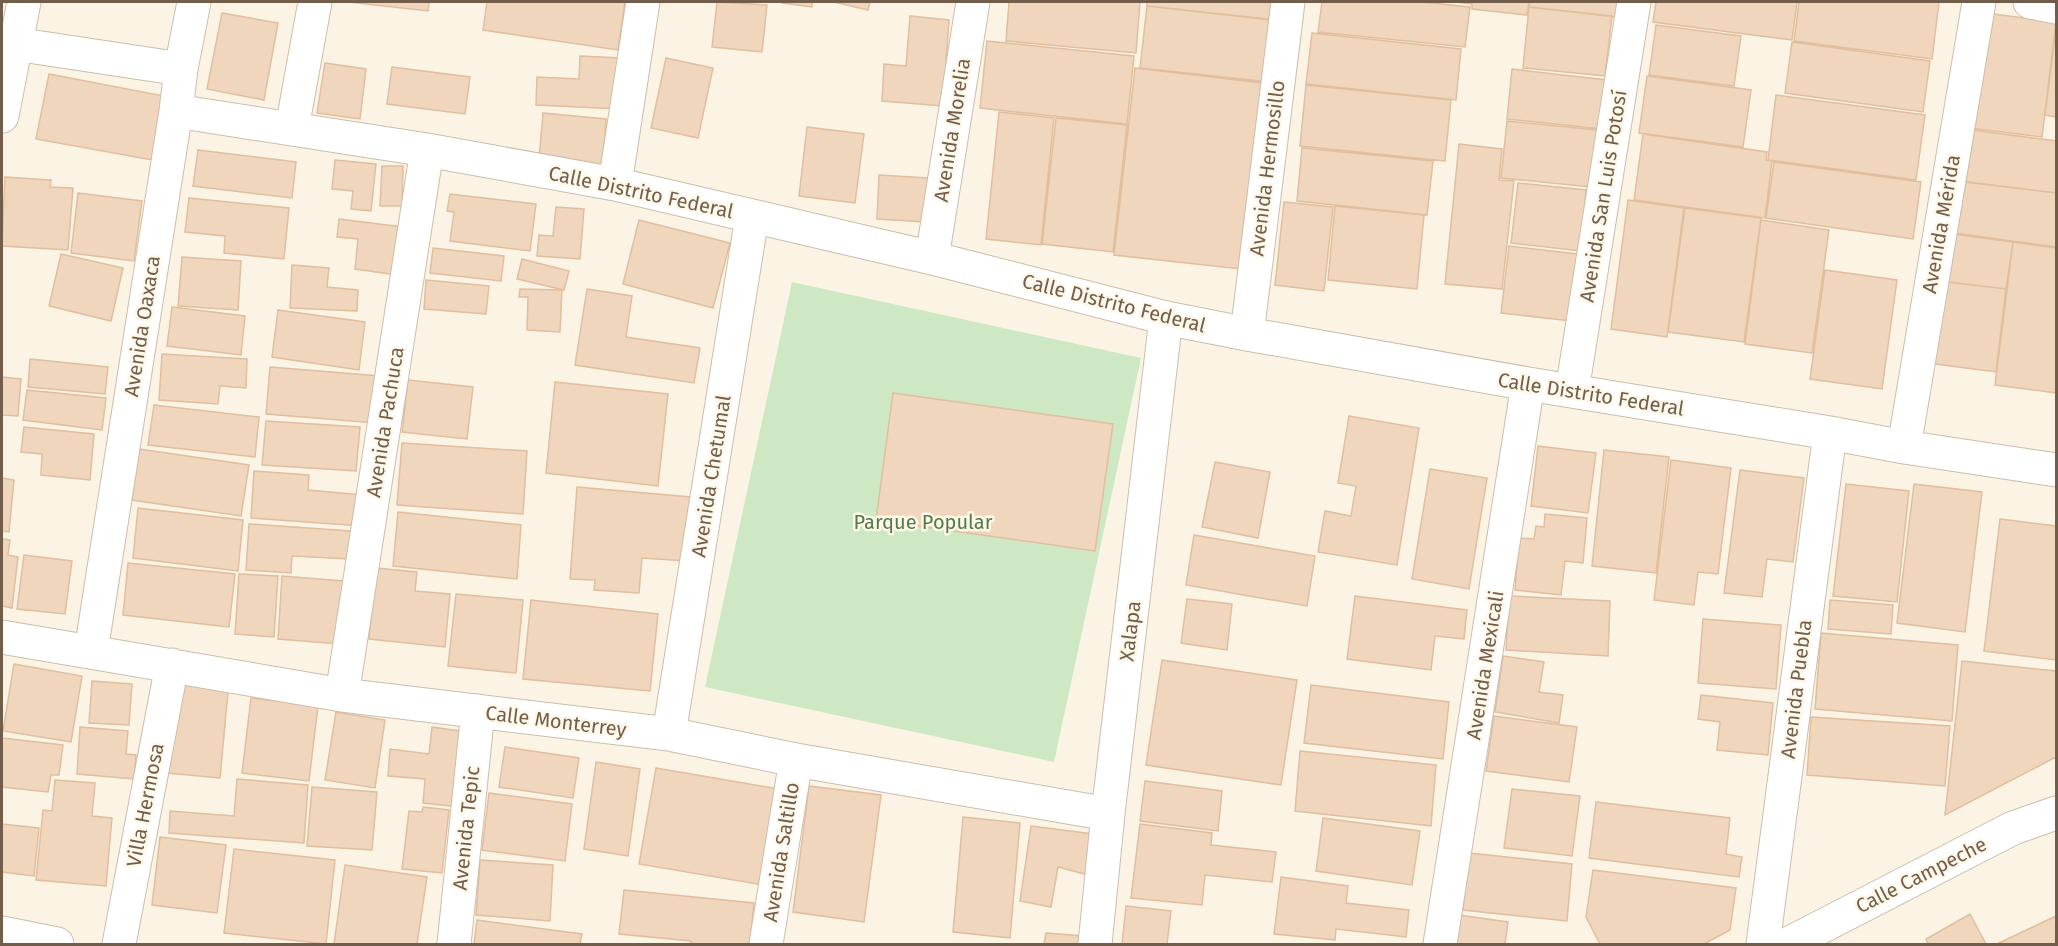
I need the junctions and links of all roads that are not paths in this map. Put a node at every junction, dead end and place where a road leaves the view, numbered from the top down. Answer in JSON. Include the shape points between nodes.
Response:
{"nodes":[{"id":1,"x":24,"y":2,"type":"edge"},
{"id":2,"x":194,"y":2,"type":"edge"},
{"id":3,"x":315,"y":2,"type":"edge"},
{"id":4,"x":644,"y":2,"type":"edge"},
{"id":5,"x":973,"y":2,"type":"edge"},
{"id":6,"x":1288,"y":2,"type":"edge"},
{"id":7,"x":1634,"y":2,"type":"edge"},
{"id":8,"x":1978,"y":2,"type":"edge"},
{"id":9,"x":2030,"y":2,"type":"edge"},
{"id":10,"x":2056,"y":7,"type":"edge"},
{"id":11,"x":15,"y":44,"type":"junction"},
{"id":12,"x":181,"y":69,"type":"junction"},
{"id":13,"x":5,"y":84,"type":"edge"},
{"id":14,"x":176,"y":111,"type":"junction"},
{"id":15,"x":2,"y":116,"type":"edge"},
{"id":16,"x":292,"y":128,"type":"junction"},
{"id":17,"x":427,"y":150,"type":"junction"},
{"id":18,"x":615,"y":184,"type":"junction"},
{"id":19,"x":752,"y":217,"type":"junction"},
{"id":20,"x":932,"y":258,"type":"junction"},
{"id":21,"x":1166,"y":318,"type":"junction"},
{"id":22,"x":1247,"y":334,"type":"junction"},
{"id":23,"x":1528,"y":384,"type":"junction"},
{"id":24,"x":1572,"y":391,"type":"junction"},
{"id":25,"x":1830,"y":433,"type":"junction"},
{"id":26,"x":1904,"y":447,"type":"junction"},
{"id":27,"x":2056,"y":470,"type":"edge"},
{"id":28,"x":2,"y":637,"type":"edge"},
{"id":29,"x":91,"y":651,"type":"junction"},
{"id":30,"x":172,"y":665,"type":"junction"},
{"id":31,"x":342,"y":695,"type":"junction"},
{"id":32,"x":478,"y":711,"type":"junction"},
{"id":33,"x":669,"y":734,"type":"junction"},
{"id":34,"x":796,"y":760,"type":"junction"},
{"id":35,"x":2056,"y":813,"type":"edge"},
{"id":36,"x":1108,"y":814,"type":"junction"},
{"id":37,"x":4,"y":937,"type":"edge"},
{"id":38,"x":57,"y":945,"type":"edge"},
{"id":39,"x":119,"y":945,"type":"edge"},
{"id":40,"x":454,"y":945,"type":"edge"},
{"id":41,"x":766,"y":945,"type":"edge"},
{"id":42,"x":1095,"y":945,"type":"edge"},
{"id":43,"x":1440,"y":945,"type":"edge"},
{"id":44,"x":1763,"y":945,"type":"edge"},
{"id":45,"x":1788,"y":945,"type":"edge"}],
"edges":[{"from":1,"to":11,"type":"street"},
{"from":2,"to":12,"type":"street","name":"Avenida Oaxaca"},
{"from":3,"to":16,"type":"street"},
{"from":4,"to":18,"type":"street"},
{"from":5,"to":20,"type":"street","name":"Avenida Morelia"},
{"from":6,"to":22,"type":"street","name":"Avenida Hermosillo"},
{"from":7,"to":24,"type":"street","name":"Avenida San Luis Potosí"},
{"from":8,"to":26,"type":"street","name":"Avenida Mérida"},
{"from":9,"to":10,"type":"street"},
{"from":11,"to":12,"type":"street"},
{"from":11,"to":13,"type":"street"},
{"from":12,"to":14,"type":"street","name":"Avenida Oaxaca"},
{"from":13,"to":15,"type":"street"},
{"from":14,"to":16,"type":"street","name":"Calle Distrito Federal"},
{"from":14,"to":29,"type":"street","name":"Avenida Oaxaca"},
{"from":16,"to":17,"type":"street","name":"Calle Distrito Federal"},
{"from":17,"to":18,"type":"street","name":"Calle Distrito Federal"},
{"from":17,"to":31,"type":"street","name":"Avenida Pachuca"},
{"from":18,"to":19,"type":"street","name":"Calle Distrito Federal"},
{"from":19,"to":20,"type":"street","name":"Calle Distrito Federal"},
{"from":19,"to":33,"type":"street","name":"Avenida Chetumal"},
{"from":20,"to":21,"type":"street","name":"Calle Distrito Federal"},
{"from":21,"to":22,"type":"street","name":"Calle Distrito Federal"},
{"from":21,"to":36,"type":"street","name":"Xalapa"},
{"from":22,"to":23,"type":"street","name":"Calle Distrito Federal"},
{"from":23,"to":24,"type":"street","name":"Calle Distrito Federal"},
{"from":23,"to":43,"type":"street","name":"Avenida Mexicali"},
{"from":24,"to":25,"type":"street","name":"Calle Distrito Federal"},
{"from":25,"to":26,"type":"street","name":"Calle Distrito Federal"},
{"from":25,"to":44,"type":"street","name":"Avenida Puebla"},
{"from":26,"to":27,"type":"street","name":"Calle Distrito Federal"},
{"from":28,"to":29,"type":"street","name":"Calle Monterrey"},
{"from":29,"to":30,"type":"street","name":"Calle Monterrey"},
{"from":30,"to":31,"type":"street","name":"Calle Monterrey"},
{"from":30,"to":39,"type":"street","name":"Villa Hermosa"},
{"from":31,"to":32,"type":"street","name":"Calle Monterrey"},
{"from":32,"to":33,"type":"street","name":"Calle Monterrey"},
{"from":32,"to":40,"type":"street","name":"Avenida Tepic"},
{"from":33,"to":34,"type":"street","name":"Calle Monterrey"},
{"from":34,"to":36,"type":"street","name":"Calle Monterrey"},
{"from":34,"to":41,"type":"street","name":"Avenida Saltillo"},
{"from":35,"to":45,"type":"street","name":"Calle Campeche","via":[[2013,828]]},
{"from":36,"to":42,"type":"street","name":"Xalapa"},
{"from":37,"to":38,"type":"street"}]}
